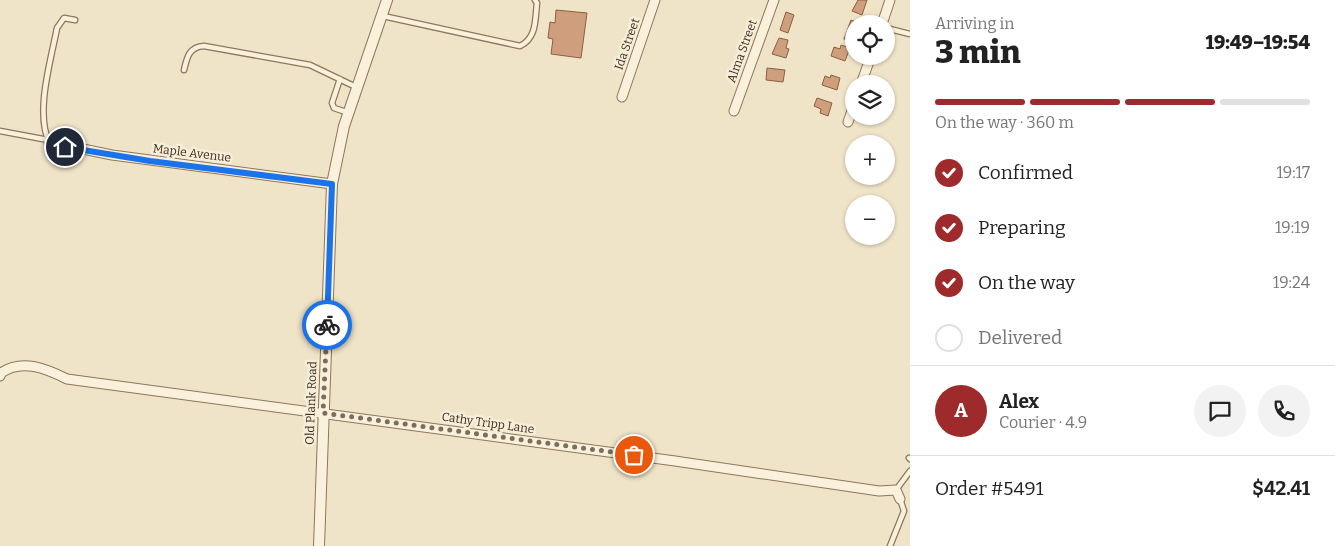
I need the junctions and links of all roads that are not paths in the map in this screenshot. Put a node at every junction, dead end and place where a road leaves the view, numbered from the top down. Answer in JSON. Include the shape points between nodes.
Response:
{"nodes":[{"id":1,"x":387,"y":0,"type":"edge"},
{"id":2,"x":535,"y":0,"type":"edge"},
{"id":3,"x":655,"y":0,"type":"edge"},
{"id":4,"x":774,"y":0,"type":"edge"},
{"id":5,"x":890,"y":0,"type":"edge"},
{"id":6,"x":885,"y":15,"type":"edge"},
{"id":7,"x":382,"y":16,"type":"junction"},
{"id":8,"x":74,"y":20,"type":"dead end"},
{"id":9,"x":895,"y":30,"type":"edge"},
{"id":10,"x":910,"y":34,"type":"edge"},
{"id":11,"x":184,"y":70,"type":"dead end"},
{"id":12,"x":340,"y":79,"type":"junction"},
{"id":13,"x":357,"y":88,"type":"junction"},
{"id":14,"x":622,"y":97,"type":"dead end"},
{"id":15,"x":734,"y":111,"type":"dead end"},
{"id":16,"x":349,"y":113,"type":"junction"},
{"id":17,"x":0,"y":131,"type":"edge"},
{"id":18,"x":49,"y":141,"type":"junction"},
{"id":19,"x":332,"y":184,"type":"junction"},
{"id":20,"x":0,"y":375,"type":"edge"},
{"id":21,"x":323,"y":413,"type":"junction"},
{"id":22,"x":910,"y":470,"type":"edge"},
{"id":23,"x":898,"y":495,"type":"junction"},
{"id":24,"x":319,"y":546,"type":"edge"},
{"id":25,"x":890,"y":546,"type":"edge"}],
"edges":[{"from":1,"to":7,"type":"street","name":"Old Plank Road"},
{"from":2,"to":7,"type":"lane","via":[[533,35],[520,46]]},
{"from":3,"to":14,"type":"street","name":"Ida Street"},
{"from":4,"to":15,"type":"street","name":"Alma Street"},
{"from":5,"to":6,"type":"street"},
{"from":7,"to":13,"type":"street","name":"Old Plank Road"},
{"from":8,"to":18,"type":"lane","via":[[64,18],[57,28],[43,114],[44,131]]},
{"from":9,"to":10,"type":"lane"},
{"from":11,"to":12,"type":"lane","via":[[190,51],[204,46],[310,65]]},
{"from":12,"to":13,"type":"lane"},
{"from":12,"to":16,"type":"lane","via":[[332,103],[334,108]]},
{"from":13,"to":16,"type":"street","name":"Old Plank Road"},
{"from":16,"to":19,"type":"street","name":"Old Plank Road"},
{"from":17,"to":18,"type":"lane"},
{"from":18,"to":19,"type":"street","name":"Maple Avenue","via":[[112,155]]},
{"from":19,"to":21,"type":"street","name":"Old Plank Road"},
{"from":20,"to":21,"type":"street","name":"Cathy Tripp Lane","via":[[6,369],[19,365],[49,370],[67,379]]},
{"from":21,"to":23,"type":"street","name":"Cathy Tripp Lane"},
{"from":21,"to":24,"type":"street","name":"Old Plank Road"},
{"from":22,"to":23,"type":"lane"},
{"from":23,"to":25,"type":"lane","via":[[904,512]]}]}
